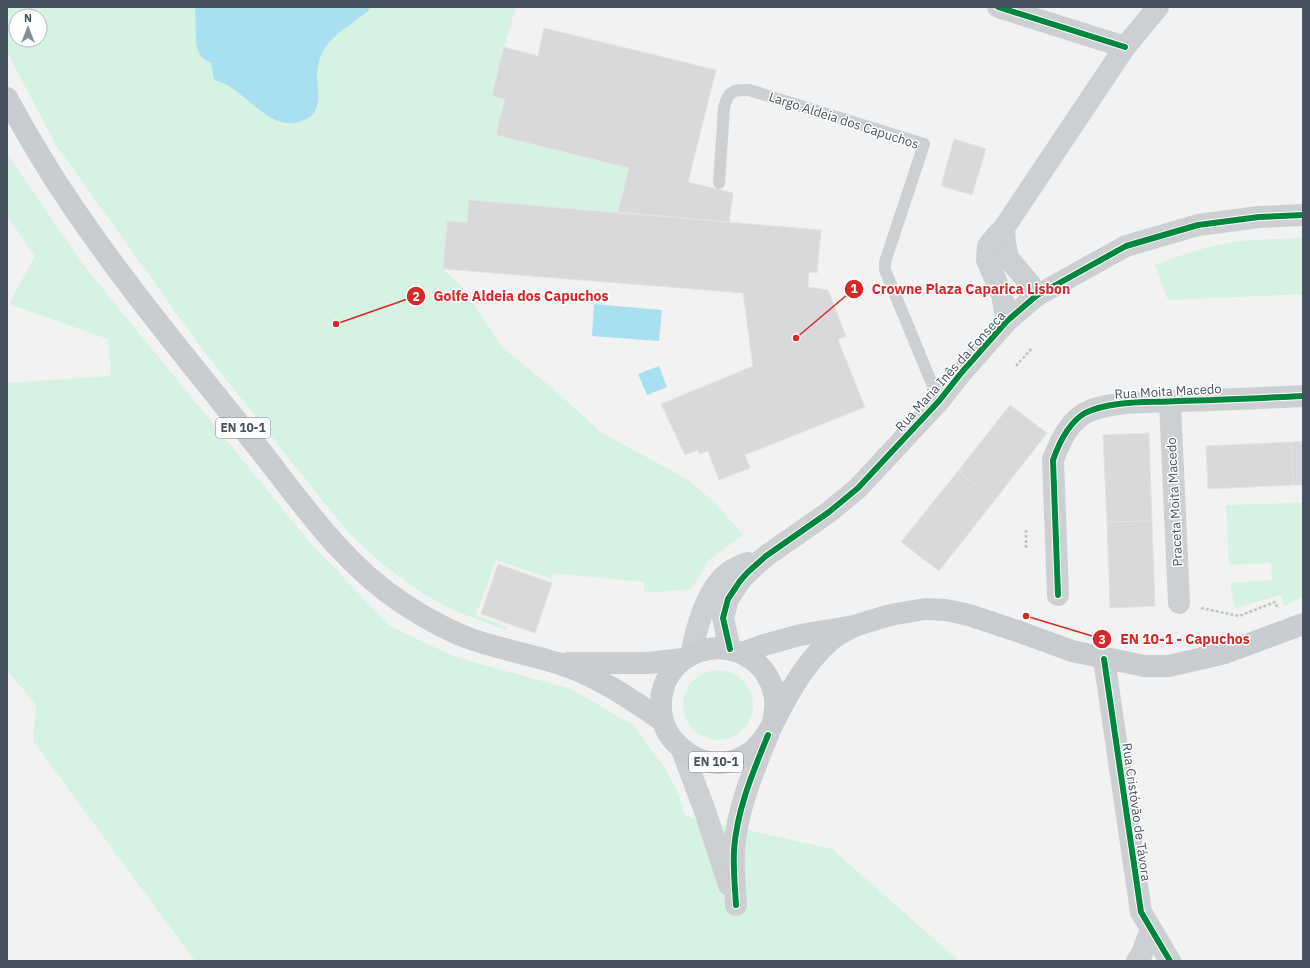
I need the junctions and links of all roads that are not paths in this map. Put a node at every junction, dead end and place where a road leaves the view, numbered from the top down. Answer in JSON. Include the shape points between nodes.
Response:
{"nodes":[{"id":1,"x":998,"y":7,"type":"edge"},
{"id":2,"x":1158,"y":7,"type":"edge"},
{"id":3,"x":1125,"y":47,"type":"junction"},
{"id":4,"x":7,"y":98,"type":"edge"},
{"id":5,"x":719,"y":183,"type":"dead end"},
{"id":6,"x":1303,"y":215,"type":"edge"},
{"id":7,"x":1004,"y":228,"type":"junction"},
{"id":8,"x":1036,"y":296,"type":"junction"},
{"id":9,"x":1007,"y":321,"type":"junction"},
{"id":10,"x":1303,"y":396,"type":"edge"},
{"id":11,"x":939,"y":401,"type":"junction"},
{"id":12,"x":1170,"y":402,"type":"junction"},
{"id":13,"x":766,"y":556,"type":"junction"},
{"id":14,"x":1058,"y":595,"type":"dead end"},
{"id":15,"x":1179,"y":603,"type":"road end"},
{"id":16,"x":1303,"y":624,"type":"edge"},
{"id":17,"x":854,"y":626,"type":"junction"},
{"id":18,"x":736,"y":651,"type":"junction"},
{"id":19,"x":687,"y":657,"type":"junction"},
{"id":20,"x":1104,"y":658,"type":"junction"},
{"id":21,"x":558,"y":663,"type":"junction"},
{"id":22,"x":663,"y":721,"type":"junction"},
{"id":23,"x":770,"y":730,"type":"junction"},
{"id":24,"x":682,"y":750,"type":"junction"},
{"id":25,"x":1151,"y":929,"type":"junction"},
{"id":26,"x":1137,"y":961,"type":"edge"},
{"id":27,"x":1170,"y":961,"type":"edge"}],
"edges":[{"from":1,"to":3,"type":"street"},
{"from":2,"to":3,"type":"street"},
{"from":3,"to":7,"type":"street"},
{"from":4,"to":21,"type":"main road","number":"EN 10-1","via":[[47,168],[97,241],[303,505],[346,554],[387,592],[435,622],[472,639]]},
{"from":5,"to":11,"type":"lane","name":"Largo Aldeia dos Capuchos","via":[[724,107],[727,96],[736,90],[749,90],[924,144],[885,262],[885,270]]},
{"from":6,"to":8,"type":"street","name":"Rua Maria Inês da Fonseca","via":[[1259,217],[1198,225],[1126,246]]},
{"from":7,"to":8,"type":"street","via":[[1008,258],[1030,284]]},
{"from":7,"to":9,"type":"street","via":[[988,246],[987,260],[1002,295]]},
{"from":8,"to":9,"type":"street","name":"Rua Maria Inês da Fonseca"},
{"from":9,"to":11,"type":"street","name":"Rua Maria Inês da Fonseca"},
{"from":10,"to":12,"type":"street","name":"Rua Moita Macedo"},
{"from":11,"to":13,"type":"street","name":"Rua Maria Inês da Fonseca","via":[[858,488],[829,512]]},
{"from":12,"to":14,"type":"street","name":"Rua Moita Macedo","via":[[1103,406],[1084,414],[1071,424],[1059,444],[1053,460]]},
{"from":12,"to":15,"type":"street","name":"Praceta Moita Macedo"},
{"from":13,"to":18,"type":"street","name":"Rua Maria Inês da Fonseca","via":[[740,580],[728,599],[723,618]]},
{"from":13,"to":19,"type":"street","name":"Rua Maria Inês da Fonseca","via":[[728,572],[720,580],[705,605]]},
{"from":16,"to":20,"type":"main road","number":"EN 10-1","via":[[1226,653],[1170,666],[1144,666]]},
{"from":17,"to":18,"type":"main road","number":"EN 10-1","via":[[800,635]]},
{"from":17,"to":20,"type":"main road","number":"EN 10-1","via":[[907,611],[946,610],[969,615],[1072,651]]},
{"from":17,"to":23,"type":"main road","number":"EN 10-1","via":[[832,639],[811,662],[792,688]]},
{"from":18,"to":19,"type":"main road","number":"EN 10-1","via":[[717,648]]},
{"from":18,"to":23,"type":"main road","via":[[760,666],[772,684],[776,705]]},
{"from":19,"to":21,"type":"main road","number":"EN 10-1","via":[[648,663]]},
{"from":19,"to":22,"type":"main road","number":"EN 10-1","via":[[672,672],[663,687]]},
{"from":20,"to":25,"type":"street","name":"Rua Cristóvão de Távora","via":[[1141,912]]},
{"from":21,"to":22,"type":"main road","number":"EN 10-1","via":[[606,683]]},
{"from":22,"to":24,"type":"main road","number":"EN 10-1","via":[[670,737]]},
{"from":23,"to":24,"type":"main road","number":"EN 10-1","via":[[751,752],[729,762],[704,761]]},
{"from":23,"to":24,"type":"street","via":[[744,797],[736,833],[736,905]]},
{"from":25,"to":26,"type":"street","via":[[1142,956]]},
{"from":25,"to":27,"type":"street","name":"Rua Cristóvão de Távora"}]}
